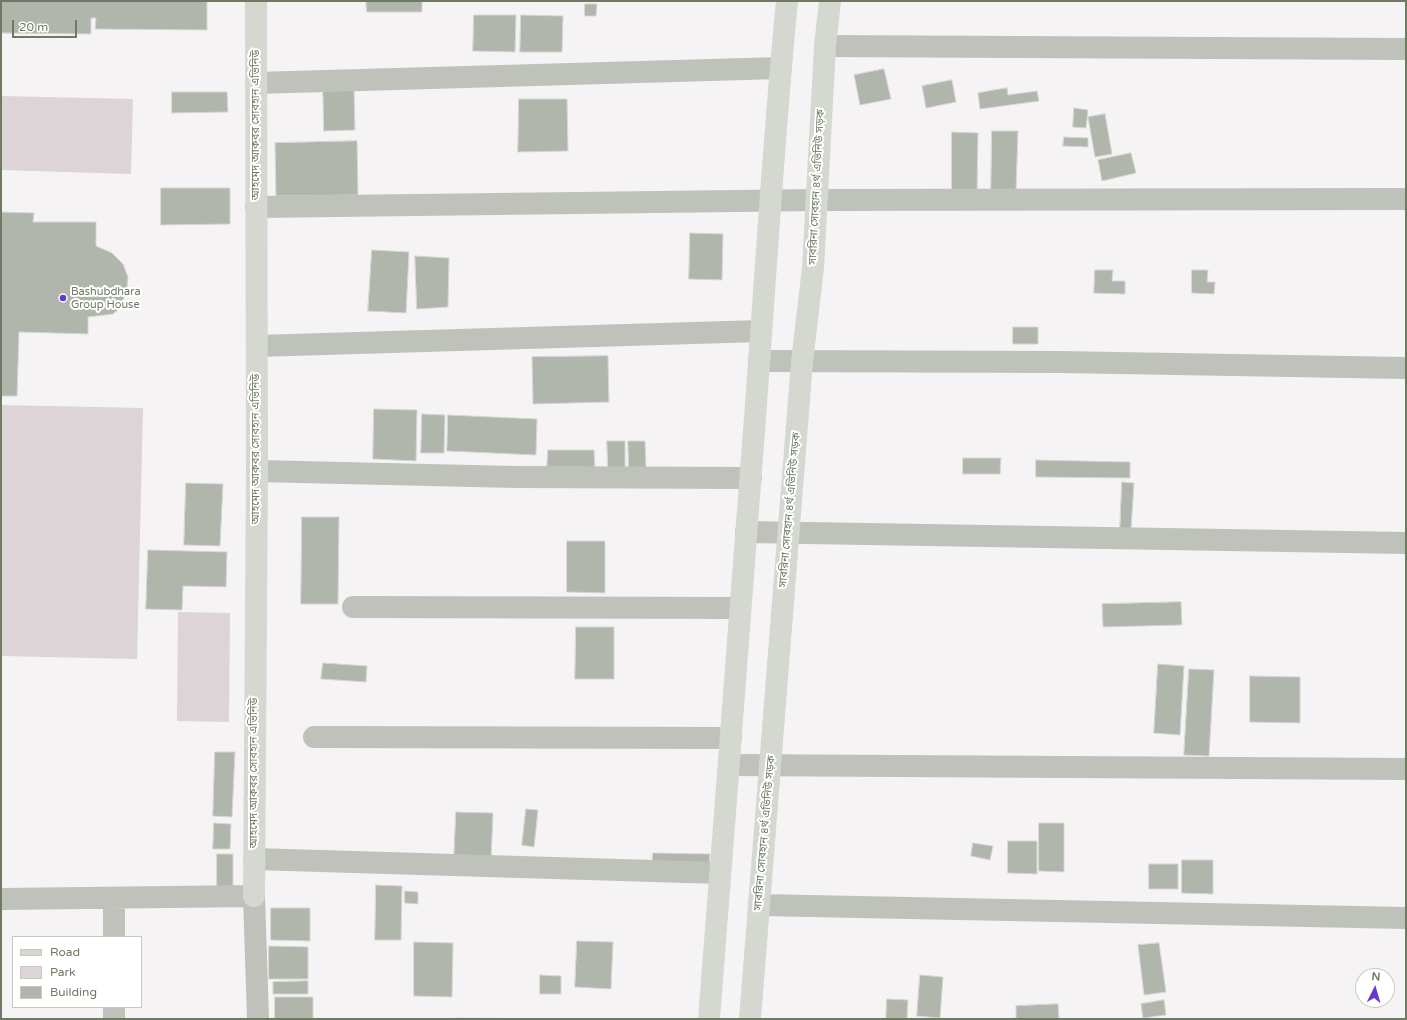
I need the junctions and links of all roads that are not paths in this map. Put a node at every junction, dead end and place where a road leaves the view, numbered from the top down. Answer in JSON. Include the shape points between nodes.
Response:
{"nodes":[{"id":1,"x":256,"y":1,"type":"edge"},
{"id":2,"x":787,"y":1,"type":"edge"},
{"id":3,"x":830,"y":1,"type":"edge"},
{"id":4,"x":825,"y":46,"type":"junction"},
{"id":5,"x":1406,"y":49,"type":"edge"},
{"id":6,"x":780,"y":68,"type":"junction"},
{"id":7,"x":256,"y":83,"type":"junction"},
{"id":8,"x":1406,"y":199,"type":"edge"},
{"id":9,"x":770,"y":200,"type":"junction"},
{"id":10,"x":817,"y":200,"type":"junction"},
{"id":11,"x":256,"y":207,"type":"junction"},
{"id":12,"x":761,"y":331,"type":"junction"},
{"id":13,"x":257,"y":346,"type":"junction"},
{"id":14,"x":759,"y":361,"type":"junction"},
{"id":15,"x":802,"y":362,"type":"junction"},
{"id":16,"x":1406,"y":368,"type":"edge"},
{"id":17,"x":257,"y":471,"type":"junction"},
{"id":18,"x":751,"y":478,"type":"junction"},
{"id":19,"x":746,"y":532,"type":"junction"},
{"id":20,"x":788,"y":532,"type":"junction"},
{"id":21,"x":1406,"y":543,"type":"edge"},
{"id":22,"x":353,"y":607,"type":"dead end"},
{"id":23,"x":740,"y":608,"type":"junction"},
{"id":24,"x":314,"y":737,"type":"dead end"},
{"id":25,"x":731,"y":738,"type":"junction"},
{"id":26,"x":729,"y":765,"type":"junction"},
{"id":27,"x":770,"y":766,"type":"junction"},
{"id":28,"x":1406,"y":769,"type":"edge"},
{"id":29,"x":254,"y":859,"type":"junction"},
{"id":30,"x":720,"y":873,"type":"junction"},
{"id":31,"x":254,"y":896,"type":"junction"},
{"id":32,"x":114,"y":898,"type":"junction"},
{"id":33,"x":1,"y":899,"type":"edge"},
{"id":34,"x":759,"y":905,"type":"junction"},
{"id":35,"x":1406,"y":918,"type":"edge"},
{"id":36,"x":114,"y":936,"type":"edge"},
{"id":37,"x":114,"y":1008,"type":"edge"},
{"id":38,"x":114,"y":1019,"type":"edge"},
{"id":39,"x":258,"y":1019,"type":"edge"},
{"id":40,"x":709,"y":1019,"type":"edge"},
{"id":41,"x":750,"y":1019,"type":"edge"}],
"edges":[{"from":1,"to":7,"type":"street","name":"আহমেদ আকবর সোবহান এভিনিউ"},
{"from":2,"to":6,"type":"street"},
{"from":3,"to":4,"type":"street","name":"সাবরিনা সোবহান ৪র্থ এভিনিউ সড়ক"},
{"from":4,"to":5,"type":"street"},
{"from":4,"to":10,"type":"street","name":"সাবরিনা সোবহান ৪র্থ এভিনিউ সড়ক"},
{"from":6,"to":7,"type":"street"},
{"from":6,"to":9,"type":"street"},
{"from":7,"to":11,"type":"street","name":"আহমেদ আকবর সোবহান এভিনিউ"},
{"from":8,"to":10,"type":"street"},
{"from":9,"to":10,"type":"street"},
{"from":9,"to":11,"type":"street"},
{"from":9,"to":12,"type":"street"},
{"from":10,"to":15,"type":"street","name":"সাবরিনা সোবহান ৪র্থ এভিনিউ সড়ক","via":[[813,268]]},
{"from":11,"to":13,"type":"street","name":"আহমেদ আকবর সোবহান এভিনিউ"},
{"from":12,"to":13,"type":"street"},
{"from":12,"to":14,"type":"street"},
{"from":13,"to":17,"type":"street","name":"আহমেদ আকবর সোবহান এভিনিউ"},
{"from":14,"to":15,"type":"street"},
{"from":14,"to":18,"type":"street"},
{"from":15,"to":16,"type":"street","via":[[1059,362]]},
{"from":15,"to":20,"type":"street","name":"সাবরিনা সোবহান ৪র্থ এভিনিউ সড়ক"},
{"from":17,"to":18,"type":"street"},
{"from":17,"to":29,"type":"street","name":"আহমেদ আকবর সোবহান এভিনিউ"},
{"from":18,"to":19,"type":"street"},
{"from":19,"to":20,"type":"street"},
{"from":19,"to":23,"type":"street"},
{"from":20,"to":21,"type":"street"},
{"from":20,"to":27,"type":"street","name":"সাবরিনা সোবহান ৪র্থ এভিনিউ সড়ক"},
{"from":22,"to":23,"type":"street"},
{"from":23,"to":25,"type":"street"},
{"from":24,"to":25,"type":"street"},
{"from":25,"to":26,"type":"street"},
{"from":26,"to":27,"type":"street"},
{"from":26,"to":30,"type":"street"},
{"from":27,"to":28,"type":"street"},
{"from":27,"to":34,"type":"street","name":"সাবরিনা সোবহান ৪র্থ এভিনিউ সড়ক"},
{"from":29,"to":30,"type":"street"},
{"from":29,"to":31,"type":"street","name":"আহমেদ আকবর সোবহান এভিনিউ"},
{"from":30,"to":40,"type":"street"},
{"from":31,"to":32,"type":"street"},
{"from":31,"to":39,"type":"street"},
{"from":32,"to":33,"type":"street"},
{"from":32,"to":36,"type":"street"},
{"from":34,"to":35,"type":"street"},
{"from":34,"to":41,"type":"street","name":"সাবরিনা সোবহান ৪র্থ এভিনিউ সড়ক"},
{"from":37,"to":38,"type":"street"}]}
